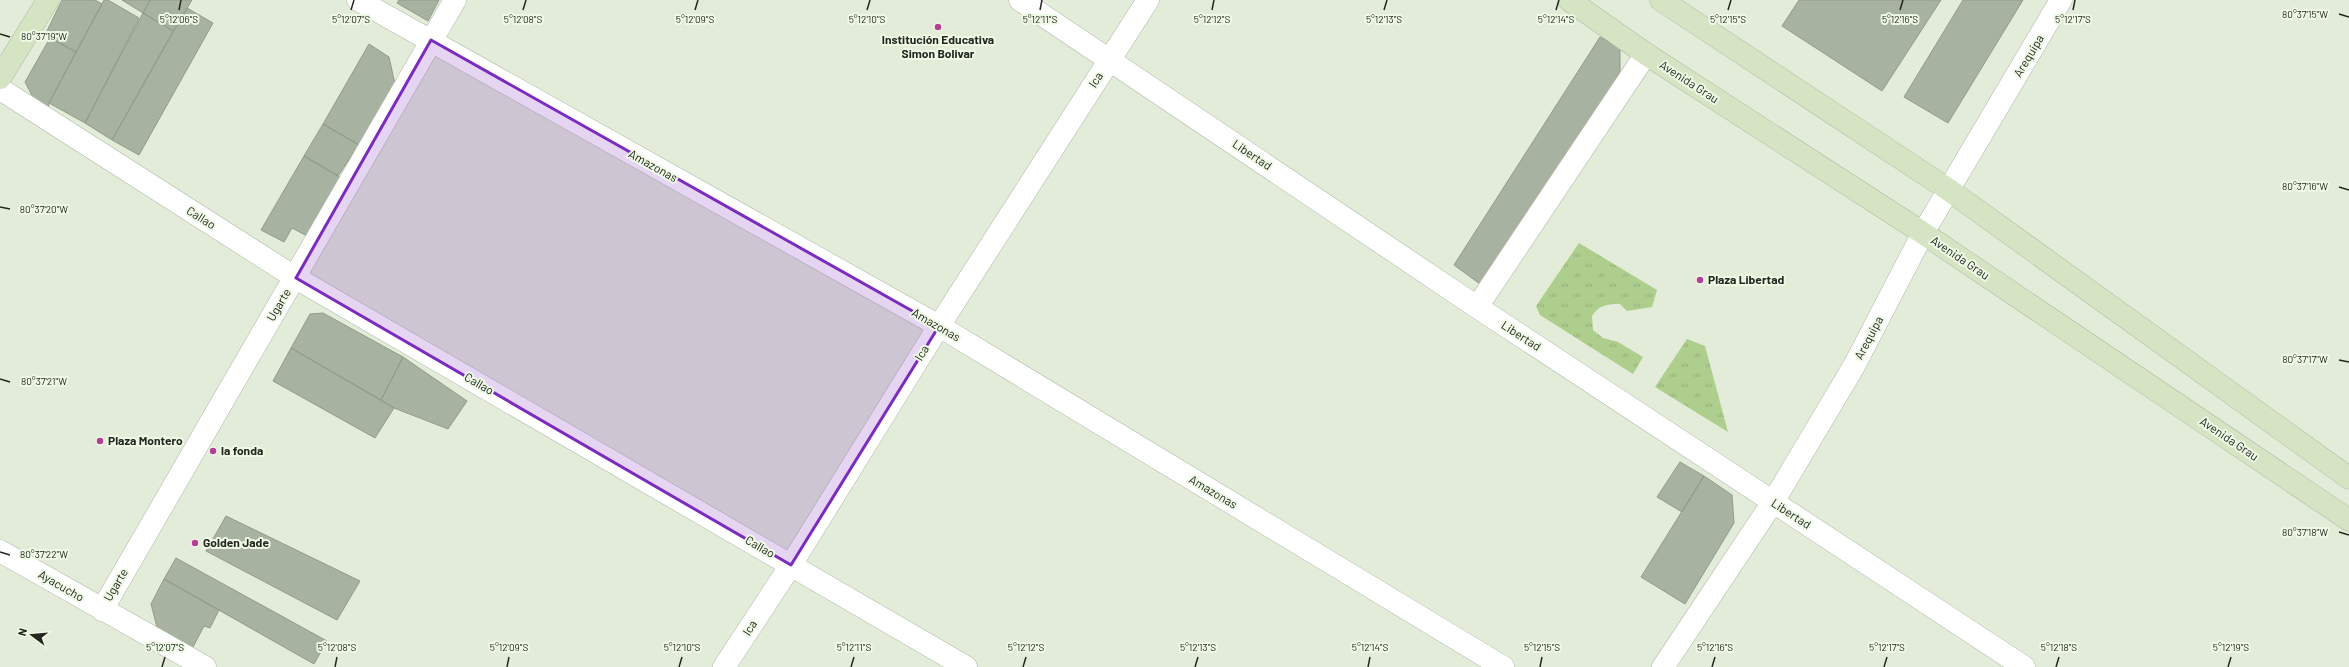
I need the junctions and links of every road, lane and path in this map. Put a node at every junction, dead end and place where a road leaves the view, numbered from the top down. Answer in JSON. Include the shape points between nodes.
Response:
{"nodes":[{"id":1,"x":48,"y":0,"type":"edge"},
{"id":2,"x":358,"y":0,"type":"edge"},
{"id":3,"x":455,"y":0,"type":"edge"},
{"id":4,"x":1020,"y":0,"type":"edge"},
{"id":5,"x":1148,"y":0,"type":"edge"},
{"id":6,"x":1569,"y":0,"type":"edge"},
{"id":7,"x":1661,"y":0,"type":"edge"},
{"id":8,"x":2062,"y":0,"type":"edge"},
{"id":9,"x":431,"y":40,"type":"junction"},
{"id":10,"x":1646,"y":54,"type":"junction"},
{"id":11,"x":1110,"y":59,"type":"junction"},
{"id":12,"x":0,"y":78,"type":"edge"},
{"id":13,"x":0,"y":89,"type":"edge"},
{"id":14,"x":1949,"y":190,"type":"junction"},
{"id":15,"x":1924,"y":233,"type":"junction"},
{"id":16,"x":296,"y":278,"type":"junction"},
{"id":17,"x":1476,"y":307,"type":"junction"},
{"id":18,"x":939,"y":326,"type":"junction"},
{"id":19,"x":2349,"y":478,"type":"edge"},
{"id":20,"x":1773,"y":502,"type":"junction"},
{"id":21,"x":2349,"y":520,"type":"edge"},
{"id":22,"x":0,"y":551,"type":"edge"},
{"id":23,"x":791,"y":565,"type":"junction"},
{"id":24,"x":102,"y":610,"type":"junction"},
{"id":25,"x":206,"y":667,"type":"edge"},
{"id":26,"x":724,"y":667,"type":"edge"},
{"id":27,"x":966,"y":667,"type":"edge"},
{"id":28,"x":1503,"y":667,"type":"edge"},
{"id":29,"x":1662,"y":667,"type":"edge"},
{"id":30,"x":2024,"y":667,"type":"edge"}],
"edges":[{"from":1,"to":12,"type":"street"},
{"from":2,"to":9,"type":"street","name":"Amazonas"},
{"from":3,"to":9,"type":"street","name":"Ugarte"},
{"from":4,"to":11,"type":"street","name":"Libertad"},
{"from":5,"to":11,"type":"street","name":"Ica"},
{"from":6,"to":10,"type":"street","name":"Avenida Grau"},
{"from":7,"to":14,"type":"street"},
{"from":8,"to":14,"type":"street","name":"Arequipa"},
{"from":9,"to":16,"type":"street","name":"Ugarte"},
{"from":9,"to":18,"type":"street","name":"Amazonas"},
{"from":10,"to":15,"type":"street","name":"Avenida Grau"},
{"from":10,"to":17,"type":"street"},
{"from":11,"to":17,"type":"street","name":"Libertad"},
{"from":11,"to":18,"type":"street","name":"Ica"},
{"from":13,"to":16,"type":"street","name":"Callao"},
{"from":14,"to":15,"type":"street","name":"Arequipa"},
{"from":14,"to":19,"type":"street"},
{"from":15,"to":20,"type":"street","name":"Arequipa","via":[[1854,366]]},
{"from":15,"to":21,"type":"street","name":"Avenida Grau"},
{"from":16,"to":23,"type":"street","name":"Callao"},
{"from":16,"to":24,"type":"street","name":"Ugarte"},
{"from":17,"to":20,"type":"street","name":"Libertad"},
{"from":18,"to":23,"type":"street","name":"Ica"},
{"from":18,"to":28,"type":"street","name":"Amazonas"},
{"from":20,"to":29,"type":"street","name":"Arequipa"},
{"from":20,"to":30,"type":"street","name":"Libertad"},
{"from":22,"to":24,"type":"street","name":"Ayacucho"},
{"from":23,"to":26,"type":"street","name":"Ica"},
{"from":23,"to":27,"type":"street","name":"Callao"},
{"from":24,"to":25,"type":"street","name":"Ayacucho"}]}
